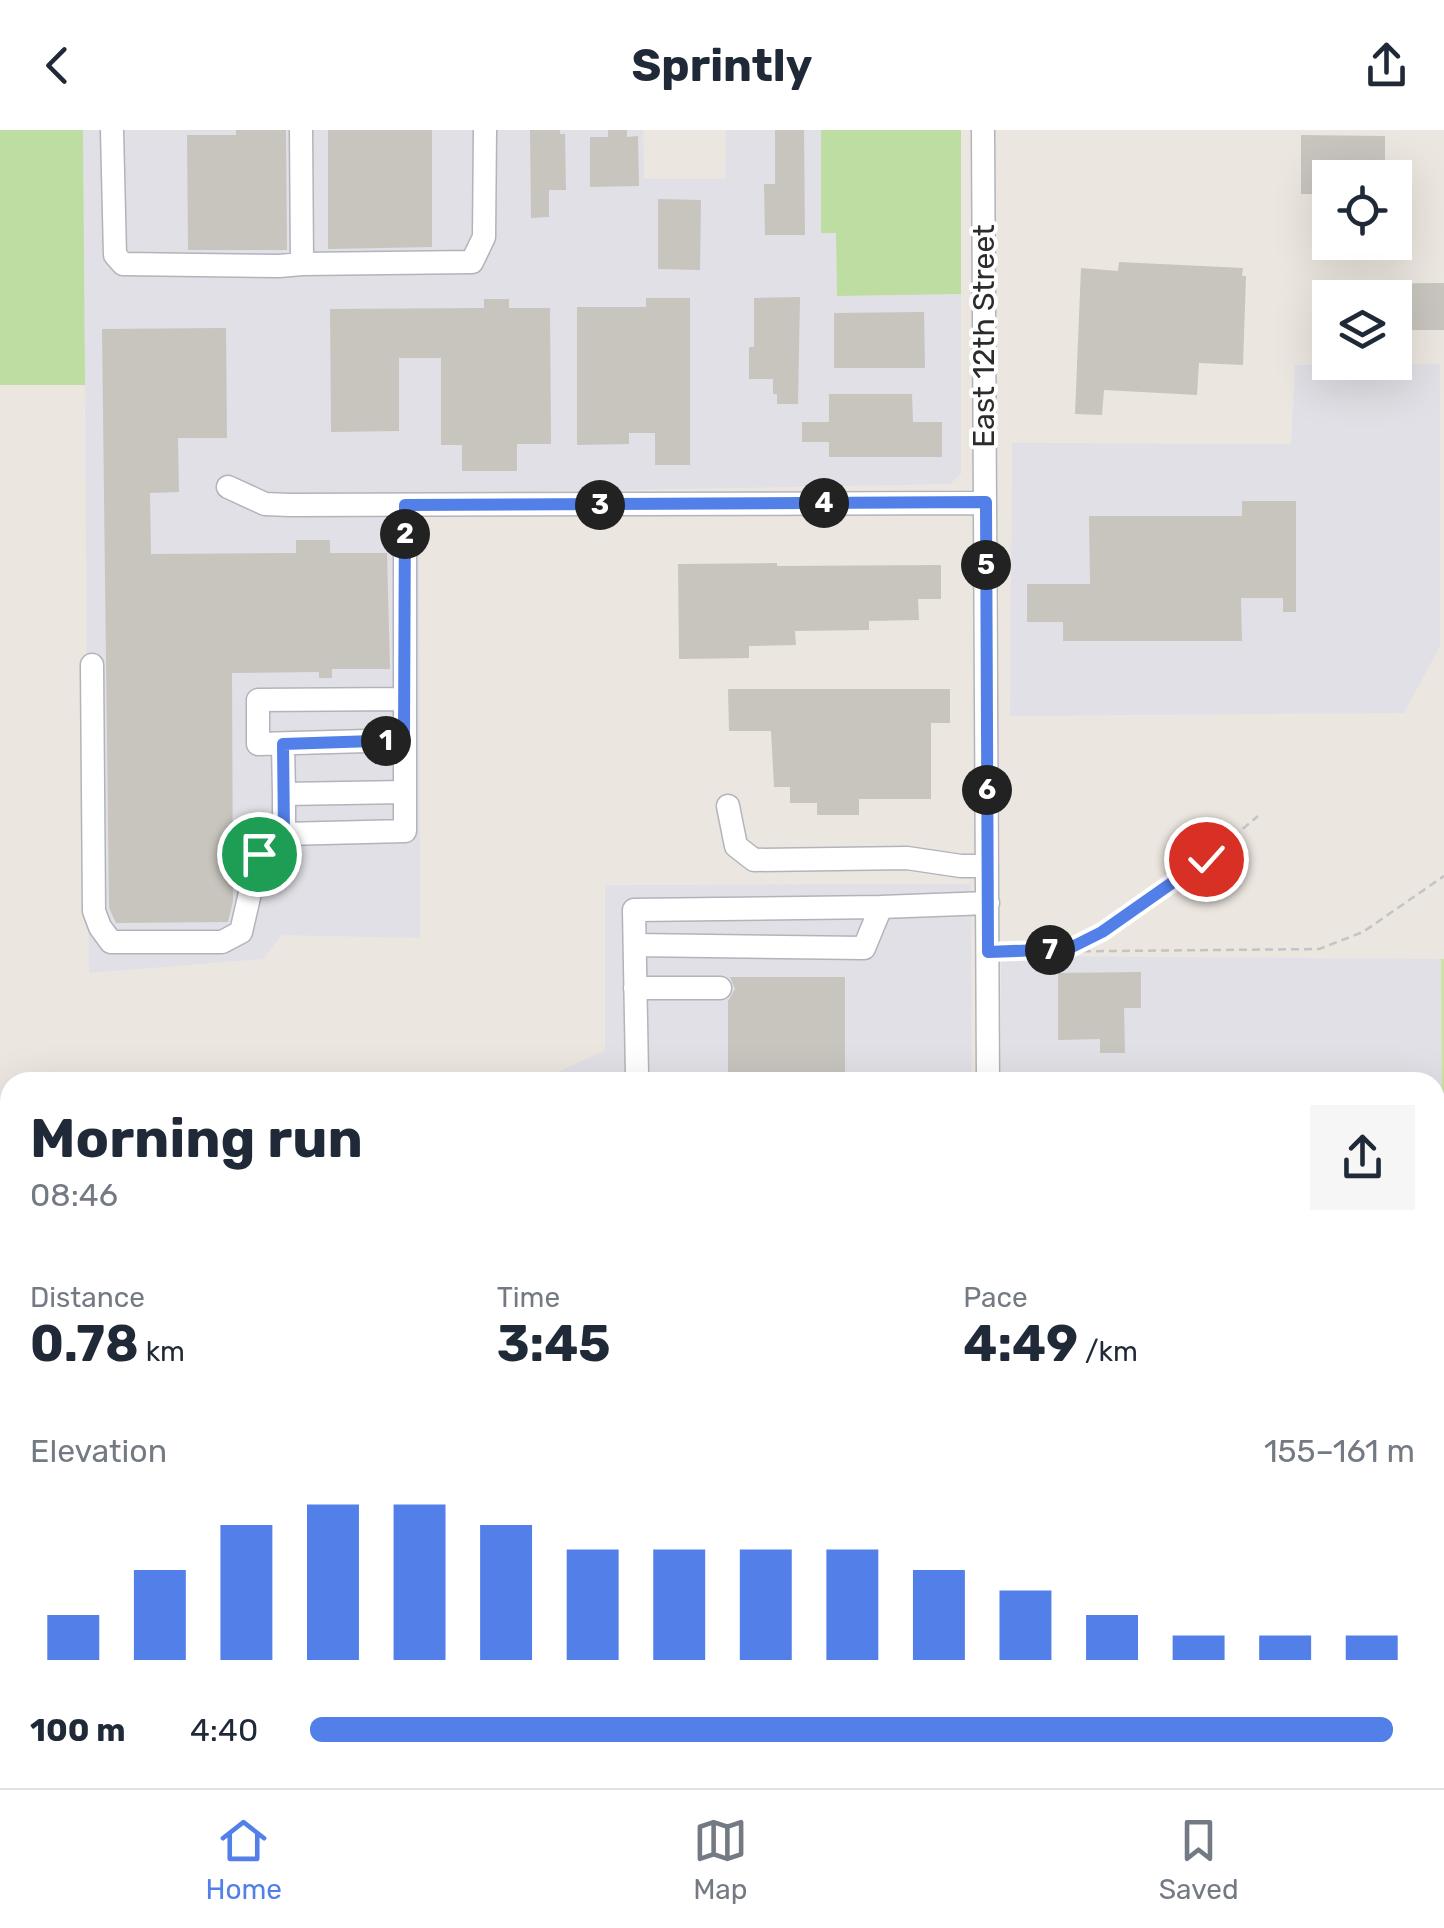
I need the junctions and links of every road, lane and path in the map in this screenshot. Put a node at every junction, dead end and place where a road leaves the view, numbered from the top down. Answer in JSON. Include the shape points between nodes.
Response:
{"nodes":[{"id":1,"x":112,"y":130,"type":"edge"},
{"id":2,"x":300,"y":130,"type":"edge"},
{"id":3,"x":484,"y":130,"type":"edge"},
{"id":4,"x":984,"y":130,"type":"edge"},
{"id":5,"x":302,"y":264,"type":"junction"},
{"id":6,"x":228,"y":487,"type":"dead end"},
{"id":7,"x":986,"y":502,"type":"junction"},
{"id":8,"x":405,"y":505,"type":"junction"},
{"id":9,"x":92,"y":665,"type":"dead end"},
{"id":10,"x":405,"y":699,"type":"junction"},
{"id":11,"x":404,"y":740,"type":"junction"},
{"id":12,"x":283,"y":744,"type":"junction"},
{"id":13,"x":405,"y":792,"type":"junction"},
{"id":14,"x":284,"y":794,"type":"junction"},
{"id":15,"x":728,"y":806,"type":"dead end"},
{"id":16,"x":1258,"y":816,"type":"dead end"},
{"id":17,"x":284,"y":834,"type":"junction"},
{"id":18,"x":987,"y":866,"type":"junction"},
{"id":19,"x":1444,"y":876,"type":"edge"},
{"id":20,"x":988,"y":903,"type":"junction"},
{"id":21,"x":880,"y":908,"type":"junction"},
{"id":22,"x":635,"y":945,"type":"junction"},
{"id":23,"x":1068,"y":949,"type":"junction"},
{"id":24,"x":988,"y":952,"type":"junction"},
{"id":25,"x":636,"y":988,"type":"junction"},
{"id":26,"x":720,"y":988,"type":"dead end"},
{"id":27,"x":634,"y":1072,"type":"edge"},
{"id":28,"x":988,"y":1072,"type":"edge"}],
"edges":[{"from":1,"to":5,"type":"street","via":[[115,255],[123,264]]},
{"from":2,"to":5,"type":"street"},
{"from":3,"to":5,"type":"street","via":[[484,238],[472,262]]},
{"from":4,"to":7,"type":"street","name":"East 12th Street"},
{"from":6,"to":8,"type":"street","via":[[264,504]]},
{"from":7,"to":8,"type":"street"},
{"from":7,"to":18,"type":"street","name":"East 12th Street"},
{"from":8,"to":10,"type":"street"},
{"from":9,"to":17,"type":"street","via":[[94,911],[111,942],[222,942],[241,932],[259,854]]},
{"from":10,"to":11,"type":"street"},
{"from":10,"to":12,"type":"street","via":[[258,700],[258,744]]},
{"from":11,"to":12,"type":"street"},
{"from":11,"to":13,"type":"street"},
{"from":12,"to":14,"type":"street"},
{"from":13,"to":14,"type":"street"},
{"from":13,"to":17,"type":"street","via":[[405,831]]},
{"from":14,"to":17,"type":"street"},
{"from":15,"to":18,"type":"street","via":[[736,846],[754,860],[908,858]]},
{"from":16,"to":23,"type":"path","via":[[1182,877]]},
{"from":18,"to":20,"type":"street","name":"East 12th Street"},
{"from":19,"to":23,"type":"path","via":[[1363,932],[1319,949]]},
{"from":20,"to":21,"type":"street"},
{"from":20,"to":24,"type":"street","name":"East 12th Street"},
{"from":21,"to":22,"type":"street","via":[[864,948]]},
{"from":21,"to":22,"type":"street","via":[[634,910]]},
{"from":22,"to":25,"type":"street"},
{"from":23,"to":24,"type":"path"},
{"from":24,"to":28,"type":"street","name":"East 12th Street"},
{"from":25,"to":26,"type":"street"},
{"from":25,"to":27,"type":"street"}]}
